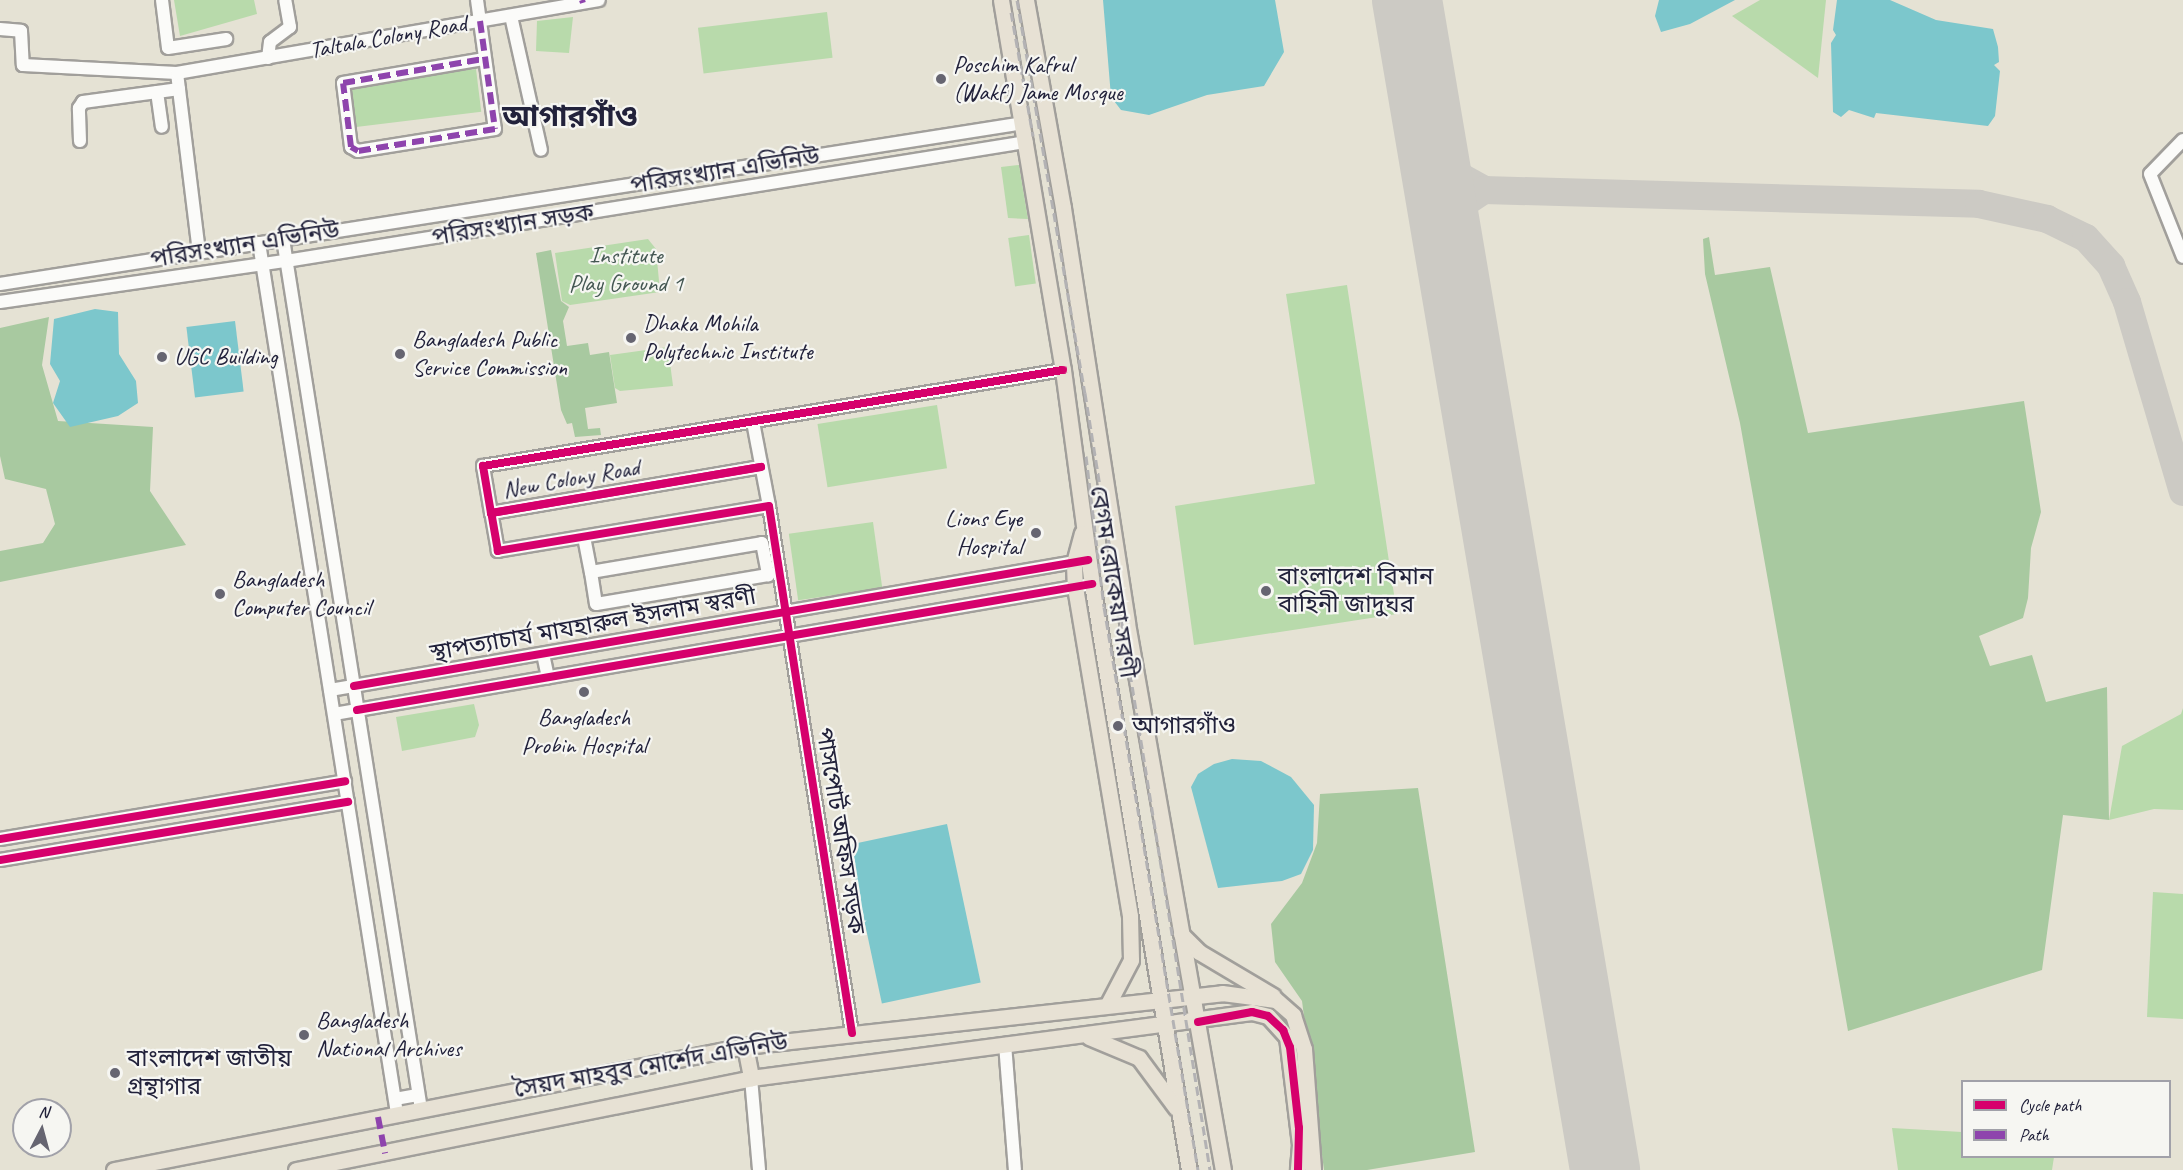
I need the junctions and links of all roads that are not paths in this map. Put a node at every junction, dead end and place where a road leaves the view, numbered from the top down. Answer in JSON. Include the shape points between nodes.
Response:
{"nodes":[{"id":1,"x":162,"y":0,"type":"edge"},
{"id":2,"x":285,"y":0,"type":"edge"},
{"id":3,"x":477,"y":0,"type":"edge"},
{"id":4,"x":599,"y":0,"type":"edge"},
{"id":5,"x":1001,"y":0,"type":"edge"},
{"id":6,"x":1026,"y":0,"type":"edge"},
{"id":7,"x":582,"y":2,"type":"edge"},
{"id":8,"x":511,"y":16,"type":"junction"},
{"id":9,"x":480,"y":21,"type":"junction"},
{"id":10,"x":0,"y":29,"type":"edge"},
{"id":11,"x":226,"y":39,"type":"dead end"},
{"id":12,"x":268,"y":58,"type":"junction"},
{"id":13,"x":483,"y":59,"type":"junction"},
{"id":14,"x":177,"y":73,"type":"junction"},
{"id":15,"x":179,"y":90,"type":"junction"},
{"id":16,"x":157,"y":92,"type":"junction"},
{"id":17,"x":1049,"y":120,"type":"junction"},
{"id":18,"x":1023,"y":123,"type":"junction"},
{"id":19,"x":162,"y":128,"type":"dead end"},
{"id":20,"x":1052,"y":139,"type":"junction"},
{"id":21,"x":2183,"y":140,"type":"edge"},
{"id":22,"x":80,"y":141,"type":"dead end"},
{"id":23,"x":1026,"y":142,"type":"junction"},
{"id":24,"x":541,"y":150,"type":"dead end"},
{"id":25,"x":283,"y":239,"type":"junction"},
{"id":26,"x":259,"y":243,"type":"junction"},
{"id":27,"x":199,"y":251,"type":"junction"},
{"id":28,"x":2183,"y":257,"type":"edge"},
{"id":29,"x":286,"y":261,"type":"junction"},
{"id":30,"x":262,"y":265,"type":"junction"},
{"id":31,"x":0,"y":284,"type":"edge"},
{"id":32,"x":0,"y":302,"type":"edge"},
{"id":33,"x":1088,"y":366,"type":"junction"},
{"id":34,"x":1063,"y":370,"type":"junction"},
{"id":35,"x":753,"y":422,"type":"junction"},
{"id":36,"x":761,"y":466,"type":"junction"},
{"id":37,"x":585,"y":497,"type":"junction"},
{"id":38,"x":769,"y":506,"type":"junction"},
{"id":39,"x":584,"y":537,"type":"junction"},
{"id":40,"x":1081,"y":561,"type":"junction"},
{"id":41,"x":591,"y":572,"type":"junction"},
{"id":42,"x":1092,"y":584,"type":"junction"},
{"id":43,"x":1075,"y":587,"type":"junction"},
{"id":44,"x":786,"y":612,"type":"junction"},
{"id":45,"x":790,"y":636,"type":"junction"},
{"id":46,"x":543,"y":654,"type":"junction"},
{"id":47,"x":548,"y":677,"type":"junction"},
{"id":48,"x":354,"y":686,"type":"junction"},
{"id":49,"x":330,"y":690,"type":"junction"},
{"id":50,"x":357,"y":710,"type":"junction"},
{"id":51,"x":334,"y":714,"type":"junction"},
{"id":52,"x":345,"y":781,"type":"junction"},
{"id":53,"x":348,"y":802,"type":"junction"},
{"id":54,"x":126,"y":818,"type":"junction"},
{"id":55,"x":0,"y":839,"type":"edge"},
{"id":56,"x":130,"y":839,"type":"junction"},
{"id":57,"x":0,"y":860,"type":"edge"},
{"id":58,"x":1181,"y":934,"type":"junction"},
{"id":59,"x":1193,"y":994,"type":"junction"},
{"id":60,"x":1161,"y":998,"type":"junction"},
{"id":61,"x":1281,"y":1002,"type":"junction"},
{"id":62,"x":1108,"y":1004,"type":"junction"},
{"id":63,"x":1198,"y":1022,"type":"junction"},
{"id":64,"x":1167,"y":1026,"type":"junction"},
{"id":65,"x":852,"y":1033,"type":"junction"},
{"id":66,"x":1083,"y":1035,"type":"junction"},
{"id":67,"x":1005,"y":1044,"type":"junction"},
{"id":68,"x":745,"y":1046,"type":"junction"},
{"id":69,"x":752,"y":1078,"type":"junction"},
{"id":70,"x":419,"y":1102,"type":"junction"},
{"id":71,"x":396,"y":1106,"type":"junction"},
{"id":72,"x":1181,"y":1116,"type":"junction"},
{"id":73,"x":114,"y":1170,"type":"edge"},
{"id":74,"x":296,"y":1170,"type":"edge"},
{"id":75,"x":759,"y":1170,"type":"edge"},
{"id":76,"x":1015,"y":1170,"type":"edge"},
{"id":77,"x":1189,"y":1170,"type":"edge"},
{"id":78,"x":1223,"y":1170,"type":"edge"},
{"id":79,"x":1298,"y":1170,"type":"edge"},
{"id":80,"x":1313,"y":1170,"type":"edge"}],
"edges":[{"from":1,"to":11,"type":"street","via":[[168,48]]},
{"from":2,"to":12,"type":"street","via":[[290,27],[270,42]]},
{"from":3,"to":9,"type":"street"},
{"from":4,"to":7,"type":"street","name":"Taltala Colony Road"},
{"from":5,"to":18,"type":"main road","name":"বেগম রোকেয়া সরণী"},
{"from":6,"to":17,"type":"main road","name":"বেগম রোকেয়া সরণী"},
{"from":7,"to":8,"type":"street","name":"Taltala Colony Road"},
{"from":8,"to":9,"type":"street","name":"Taltala Colony Road"},
{"from":8,"to":24,"type":"street"},
{"from":9,"to":12,"type":"street","name":"Taltala Colony Road"},
{"from":9,"to":13,"type":"street"},
{"from":10,"to":14,"type":"street","name":"Taltala Colony Road","via":[[21,31],[23,65]]},
{"from":12,"to":14,"type":"street","name":"Taltala Colony Road"},
{"from":13,"to":13,"type":"street","via":[[495,129],[358,151],[351,147],[343,83]]},
{"from":14,"to":15,"type":"street"},
{"from":15,"to":16,"type":"street"},
{"from":15,"to":27,"type":"street"},
{"from":16,"to":19,"type":"street"},
{"from":16,"to":22,"type":"street","via":[[83,102],[79,108]]},
{"from":17,"to":18,"type":"main road"},
{"from":17,"to":20,"type":"main road","name":"বেগম রোকেয়া সরণী"},
{"from":18,"to":23,"type":"main road","name":"বেগম রোকেয়া সরণী"},
{"from":18,"to":25,"type":"street","name":"পরিসংখ্যান এভিনিউ"},
{"from":20,"to":23,"type":"main road"},
{"from":20,"to":33,"type":"main road","name":"বেগম রোকেয়া সরণী"},
{"from":21,"to":28,"type":"street","via":[[2150,174]]},
{"from":23,"to":29,"type":"street","name":"পরিসংখ্যান সড়ক"},
{"from":23,"to":34,"type":"main road","name":"বেগম রোকেয়া সরণী"},
{"from":25,"to":26,"type":"street","name":"পরিসংখ্যান এভিনিউ"},
{"from":25,"to":29,"type":"street"},
{"from":26,"to":27,"type":"street","name":"পরিসংখ্যান এভিনিউ"},
{"from":26,"to":30,"type":"street"},
{"from":27,"to":31,"type":"street","name":"পরিসংখ্যান এভিনিউ"},
{"from":29,"to":30,"type":"street","name":"পরিসংখ্যান সড়ক"},
{"from":29,"to":48,"type":"street"},
{"from":30,"to":32,"type":"street","name":"পরিসংখ্যান সড়ক"},
{"from":30,"to":49,"type":"street"},
{"from":33,"to":34,"type":"main road"},
{"from":33,"to":58,"type":"main road","name":"বেগম রোকেয়া সরণী","via":[[1127,623]]},
{"from":34,"to":35,"type":"street","name":"New Colony Road"},
{"from":34,"to":40,"type":"main road","name":"বেগম রোকেয়া সরণী","via":[[1084,525]]},
{"from":35,"to":36,"type":"street"},
{"from":35,"to":37,"type":"street","name":"New Colony Road","via":[[483,466],[491,513]]},
{"from":36,"to":37,"type":"street","name":"New Colony Road"},
{"from":36,"to":38,"type":"street"},
{"from":37,"to":39,"type":"street","name":"New Colony Road","via":[[491,513],[498,551]]},
{"from":38,"to":39,"type":"street","name":"New Colony Road"},
{"from":38,"to":44,"type":"street"},
{"from":39,"to":41,"type":"street"},
{"from":40,"to":42,"type":"main road","name":"বেগম রোকেয়া সরণী"},
{"from":40,"to":43,"type":"main road"},
{"from":40,"to":44,"type":"street","name":"স্থাপত্যাচার্য মাযহারুল ইসলাম স্বরণী"},
{"from":41,"to":41,"type":"street","via":[[762,543],[768,575],[596,604]]},
{"from":42,"to":43,"type":"street","name":"স্থাপত্যাচার্য মাযহারুল ইসলাম স্বরণী"},
{"from":42,"to":60,"type":"main road","name":"বেগম রোকেয়া সরণী"},
{"from":43,"to":45,"type":"street","name":"স্থাপত্যাচার্য মাযহারুল ইসলাম স্বরণী"},
{"from":43,"to":62,"type":"main road","via":[[1130,916],[1131,960]]},
{"from":44,"to":45,"type":"street","name":"পাসপোর্ট অফিস সড়ক"},
{"from":44,"to":46,"type":"street","name":"স্থাপত্যাচার্য মাযহারুল ইসলাম স্বরণী"},
{"from":45,"to":47,"type":"street","name":"স্থাপত্যাচার্য মাযহারুল ইসলাম স্বরণী"},
{"from":45,"to":65,"type":"street","name":"পাসপোর্ট অফিস সড়ক"},
{"from":46,"to":47,"type":"street"},
{"from":46,"to":48,"type":"street","name":"স্থাপত্যাচার্য মাযহারুল ইসলাম স্বরণী"},
{"from":47,"to":50,"type":"street","name":"স্থাপত্যাচার্য মাযহারুল ইসলাম স্বরণী"},
{"from":48,"to":49,"type":"street","name":"স্থাপত্যাচার্য মাযহারুল ইসলাম স্বরণী"},
{"from":48,"to":50,"type":"street"},
{"from":49,"to":51,"type":"street"},
{"from":50,"to":51,"type":"street","name":"স্থাপত্যাচার্য মাযহারুল ইসলাম স্বরণী"},
{"from":50,"to":70,"type":"street"},
{"from":51,"to":52,"type":"street"},
{"from":52,"to":53,"type":"street"},
{"from":52,"to":54,"type":"street"},
{"from":53,"to":56,"type":"street"},
{"from":53,"to":71,"type":"street"},
{"from":54,"to":55,"type":"street"},
{"from":54,"to":56,"type":"street"},
{"from":56,"to":57,"type":"street"},
{"from":58,"to":59,"type":"main road","name":"বেগম রোকেয়া সরণী"},
{"from":58,"to":61,"type":"main road","via":[[1199,952]]},
{"from":59,"to":60,"type":"main road","name":"সৈয়দ মাহবুব মোর্শেদ এভিনিউ"},
{"from":59,"to":61,"type":"main road","name":"সৈয়দ মাহবুব মোর্শেদ এভিনিউ","via":[[1248,994]]},
{"from":59,"to":63,"type":"main road","name":"বেগম রোকেয়া সরণী"},
{"from":60,"to":62,"type":"main road","name":"সৈয়দ মাহবুব মোর্শেদ এভিনিউ"},
{"from":60,"to":64,"type":"main road","name":"বেগম রোকেয়া সরণী"},
{"from":61,"to":80,"type":"main road","via":[[1293,1015],[1302,1041]]},
{"from":62,"to":65,"type":"main road","name":"সৈয়দ মাহবুব মোর্শেদ এভিনিউ"},
{"from":63,"to":64,"type":"main road","name":"সৈয়দ মাহবুব মোর্শেদ এভিনিউ"},
{"from":63,"to":78,"type":"main road","name":"বেগম রোকেয়া সরণী"},
{"from":63,"to":79,"type":"main road","name":"সৈয়দ মাহবুব মোর্শেদ এভিনিউ","via":[[1252,1012],[1268,1016],[1283,1030],[1290,1047],[1299,1128]]},
{"from":64,"to":66,"type":"main road","name":"সৈয়দ মাহবুব মোর্শেদ এভিনিউ"},
{"from":64,"to":72,"type":"main road","name":"বেগম রোকেয়া সরণী"},
{"from":65,"to":68,"type":"main road","name":"সৈয়দ মাহবুব মোর্শেদ এভিনিউ"},
{"from":66,"to":67,"type":"main road","name":"সৈয়দ মাহবুব মোর্শেদ এভিনিউ"},
{"from":66,"to":72,"type":"main road","via":[[1139,1058]]},
{"from":67,"to":69,"type":"main road","name":"সৈয়দ মাহবুব মোর্শেদ এভিনিউ"},
{"from":67,"to":76,"type":"street"},
{"from":68,"to":69,"type":"main road"},
{"from":68,"to":70,"type":"main road","name":"সৈয়দ মাহবুব মোর্শেদ এভিনিউ"},
{"from":69,"to":74,"type":"main road","name":"সৈয়দ মাহবুব মোর্শেদ এভিনিউ"},
{"from":69,"to":75,"type":"street"},
{"from":70,"to":71,"type":"main road","name":"সৈয়দ মাহবুব মোর্শেদ এভিনিউ"},
{"from":71,"to":73,"type":"main road","name":"সৈয়দ মাহবুব মোর্শেদ এভিনিউ"},
{"from":72,"to":77,"type":"main road","name":"বেগম রোকেয়া সরণী"}]}
